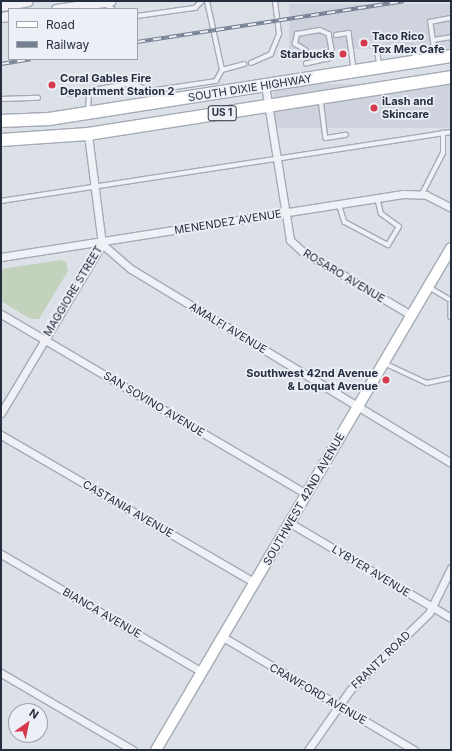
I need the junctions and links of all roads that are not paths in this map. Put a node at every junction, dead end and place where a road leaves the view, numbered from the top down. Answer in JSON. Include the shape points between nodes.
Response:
{"nodes":[{"id":1,"x":28,"y":1,"type":"edge"},
{"id":2,"x":202,"y":1,"type":"edge"},
{"id":3,"x":207,"y":1,"type":"edge"},
{"id":4,"x":275,"y":1,"type":"edge"},
{"id":5,"x":106,"y":2,"type":"edge"},
{"id":6,"x":1,"y":6,"type":"edge"},
{"id":7,"x":63,"y":8,"type":"edge"},
{"id":8,"x":138,"y":16,"type":"edge"},
{"id":9,"x":451,"y":18,"type":"edge"},
{"id":10,"x":336,"y":35,"type":"dead end"},
{"id":11,"x":451,"y":37,"type":"edge"},
{"id":12,"x":433,"y":40,"type":"junction"},
{"id":13,"x":306,"y":51,"type":"dead end"},
{"id":14,"x":451,"y":56,"type":"edge"},
{"id":15,"x":435,"y":59,"type":"junction"},
{"id":16,"x":252,"y":63,"type":"dead end"},
{"id":17,"x":244,"y":64,"type":"dead end"},
{"id":18,"x":307,"y":64,"type":"dead end"},
{"id":19,"x":222,"y":70,"type":"junction"},
{"id":20,"x":354,"y":72,"type":"junction"},
{"id":21,"x":451,"y":77,"type":"edge"},
{"id":22,"x":216,"y":81,"type":"junction"},
{"id":23,"x":265,"y":85,"type":"junction"},
{"id":24,"x":89,"y":91,"type":"junction"},
{"id":25,"x":70,"y":94,"type":"dead end"},
{"id":26,"x":208,"y":95,"type":"junction"},
{"id":27,"x":38,"y":98,"type":"dead end"},
{"id":28,"x":321,"y":98,"type":"junction"},
{"id":29,"x":1,"y":99,"type":"edge"},
{"id":30,"x":267,"y":106,"type":"junction"},
{"id":31,"x":88,"y":114,"type":"junction"},
{"id":32,"x":1,"y":121,"type":"edge"},
{"id":33,"x":451,"y":132,"type":"edge"},
{"id":34,"x":443,"y":133,"type":"junction"},
{"id":35,"x":88,"y":134,"type":"junction"},
{"id":36,"x":346,"y":135,"type":"dead end"},
{"id":37,"x":1,"y":140,"type":"edge"},
{"id":38,"x":275,"y":160,"type":"junction"},
{"id":39,"x":95,"y":186,"type":"junction"},
{"id":40,"x":422,"y":194,"type":"junction"},
{"id":41,"x":377,"y":198,"type":"junction"},
{"id":42,"x":1,"y":201,"type":"edge"},
{"id":43,"x":339,"y":204,"type":"junction"},
{"id":44,"x":451,"y":208,"type":"edge"},
{"id":45,"x":284,"y":213,"type":"junction"},
{"id":46,"x":102,"y":244,"type":"junction"},
{"id":47,"x":451,"y":248,"type":"edge"},
{"id":48,"x":1,"y":258,"type":"edge"},
{"id":49,"x":428,"y":287,"type":"junction"},
{"id":50,"x":451,"y":300,"type":"edge"},
{"id":51,"x":451,"y":303,"type":"edge"},
{"id":52,"x":1,"y":314,"type":"edge"},
{"id":53,"x":411,"y":315,"type":"junction"},
{"id":54,"x":451,"y":317,"type":"edge"},
{"id":55,"x":44,"y":340,"type":"junction"},
{"id":56,"x":383,"y":363,"type":"junction"},
{"id":57,"x":451,"y":378,"type":"edge"},
{"id":58,"x":358,"y":407,"type":"junction"},
{"id":59,"x":1,"y":413,"type":"edge"},
{"id":60,"x":1,"y":435,"type":"edge"},
{"id":61,"x":451,"y":463,"type":"edge"},
{"id":62,"x":307,"y":494,"type":"junction"},
{"id":63,"x":290,"y":523,"type":"junction"},
{"id":64,"x":1,"y":554,"type":"edge"},
{"id":65,"x":451,"y":568,"type":"edge"},
{"id":66,"x":254,"y":584,"type":"junction"},
{"id":67,"x":433,"y":608,"type":"junction"},
{"id":68,"x":451,"y":618,"type":"edge"},
{"id":69,"x":223,"y":637,"type":"junction"},
{"id":70,"x":202,"y":672,"type":"junction"},
{"id":71,"x":1,"y":673,"type":"edge"},
{"id":72,"x":337,"y":705,"type":"junction"},
{"id":73,"x":133,"y":750,"type":"edge"},
{"id":74,"x":156,"y":750,"type":"edge"},
{"id":75,"x":308,"y":750,"type":"edge"},
{"id":76,"x":414,"y":750,"type":"edge"}],
"edges":[{"from":1,"to":6,"type":"street"},
{"from":2,"to":8,"type":"lane","via":[[195,8]]},
{"from":3,"to":19,"type":"lane"},
{"from":4,"to":16,"type":"lane","via":[[279,34],[271,54]]},
{"from":5,"to":7,"type":"street"},
{"from":9,"to":12,"type":"lane","via":[[430,22]]},
{"from":10,"to":20,"type":"lane","via":[[349,33]]},
{"from":11,"to":12,"type":"lane"},
{"from":12,"to":15,"type":"lane"},
{"from":13,"to":18,"type":"lane","via":[[295,44],[297,34],[320,30],[329,34],[332,49],[328,59]]},
{"from":14,"to":15,"type":"highway","name":"SOUTH DIXIE HIGHWAY","number":"US 1"},
{"from":15,"to":20,"type":"highway","name":"SOUTH DIXIE HIGHWAY","number":"US 1"},
{"from":17,"to":19,"type":"lane"},
{"from":19,"to":22,"type":"lane"},
{"from":20,"to":23,"type":"highway","name":"SOUTH DIXIE HIGHWAY","number":"US 1"},
{"from":21,"to":28,"type":"highway","name":"SOUTH DIXIE HIGHWAY","number":"US 1"},
{"from":22,"to":24,"type":"lane","via":[[149,92],[132,83]]},
{"from":22,"to":26,"type":"lane"},
{"from":23,"to":26,"type":"highway","name":"SOUTH DIXIE HIGHWAY","number":"US 1"},
{"from":23,"to":30,"type":"street","name":"ROSARO AVENUE"},
{"from":24,"to":25,"type":"lane"},
{"from":24,"to":31,"type":"lane"},
{"from":26,"to":31,"type":"highway","name":"SOUTH DIXIE HIGHWAY","number":"US 1"},
{"from":27,"to":29,"type":"lane"},
{"from":28,"to":30,"type":"highway","name":"SOUTH DIXIE HIGHWAY","number":"US 1"},
{"from":28,"to":36,"type":"lane","via":[[326,138]]},
{"from":30,"to":35,"type":"highway","name":"SOUTH DIXIE HIGHWAY","number":"US 1"},
{"from":30,"to":38,"type":"street","name":"ROSARO AVENUE"},
{"from":31,"to":32,"type":"highway","name":"SOUTH DIXIE HIGHWAY","number":"US 1"},
{"from":31,"to":35,"type":"highway"},
{"from":33,"to":34,"type":"lane"},
{"from":34,"to":38,"type":"lane"},
{"from":34,"to":40,"type":"lane","via":[[443,152]]},
{"from":35,"to":37,"type":"highway","name":"SOUTH DIXIE HIGHWAY","number":"US 1"},
{"from":35,"to":39,"type":"street","name":"MAGGIORE STREET"},
{"from":38,"to":39,"type":"lane"},
{"from":38,"to":45,"type":"street","name":"ROSARO AVENUE"},
{"from":39,"to":42,"type":"lane"},
{"from":39,"to":46,"type":"street","name":"MAGGIORE STREET"},
{"from":40,"to":41,"type":"street","name":"MENENDEZ AVENUE"},
{"from":40,"to":44,"type":"street"},
{"from":41,"to":43,"type":"street","name":"MENENDEZ AVENUE"},
{"from":41,"to":43,"type":"lane","via":[[381,214],[399,227],[388,245],[345,222]]},
{"from":43,"to":45,"type":"street","name":"MENENDEZ AVENUE"},
{"from":45,"to":46,"type":"street","name":"MENENDEZ AVENUE"},
{"from":45,"to":53,"type":"street","name":"ROSARO AVENUE","via":[[288,235],[297,247]]},
{"from":46,"to":48,"type":"street","name":"MENENDEZ AVENUE"},
{"from":46,"to":55,"type":"street","name":"MAGGIORE STREET"},
{"from":46,"to":58,"type":"street","name":"AMALFI AVENUE","via":[[127,267]]},
{"from":47,"to":49,"type":"main road","name":"SOUTHWEST 42ND AVENUE"},
{"from":49,"to":50,"type":"lane"},
{"from":49,"to":53,"type":"main road","name":"SOUTHWEST 42ND AVENUE"},
{"from":51,"to":54,"type":"lane"},
{"from":52,"to":55,"type":"street","name":"SAN SOVINO AVENUE"},
{"from":53,"to":56,"type":"main road","name":"SOUTHWEST 42ND AVENUE"},
{"from":55,"to":59,"type":"street","name":"MAGGIORE STREET"},
{"from":55,"to":62,"type":"street","name":"SAN SOVINO AVENUE"},
{"from":56,"to":57,"type":"lane","via":[[427,383]]},
{"from":56,"to":58,"type":"main road","name":"SOUTHWEST 42ND AVENUE"},
{"from":58,"to":61,"type":"street","name":"AMALFI AVENUE"},
{"from":58,"to":62,"type":"main road","name":"SOUTHWEST 42ND AVENUE"},
{"from":60,"to":66,"type":"street","name":"CASTANIA AVENUE"},
{"from":62,"to":63,"type":"main road","name":"SOUTHWEST 42ND AVENUE"},
{"from":63,"to":66,"type":"main road","name":"SOUTHWEST 42ND AVENUE"},
{"from":63,"to":67,"type":"street","name":"LYBYER AVENUE"},
{"from":64,"to":70,"type":"street","name":"BIANCA AVENUE"},
{"from":65,"to":67,"type":"street","name":"FRANTZ ROAD"},
{"from":66,"to":69,"type":"main road","name":"SOUTHWEST 42ND AVENUE"},
{"from":67,"to":68,"type":"street","name":"LYBYER AVENUE"},
{"from":67,"to":72,"type":"street","name":"FRANTZ ROAD"},
{"from":69,"to":70,"type":"main road","name":"SOUTHWEST 42ND AVENUE"},
{"from":69,"to":72,"type":"street","name":"CRAWFORD AVENUE"},
{"from":70,"to":74,"type":"main road","name":"SOUTHWEST 42ND AVENUE"},
{"from":71,"to":73,"type":"street"},
{"from":72,"to":75,"type":"street","name":"FRANTZ ROAD"},
{"from":72,"to":76,"type":"street","name":"CRAWFORD AVENUE"}]}
